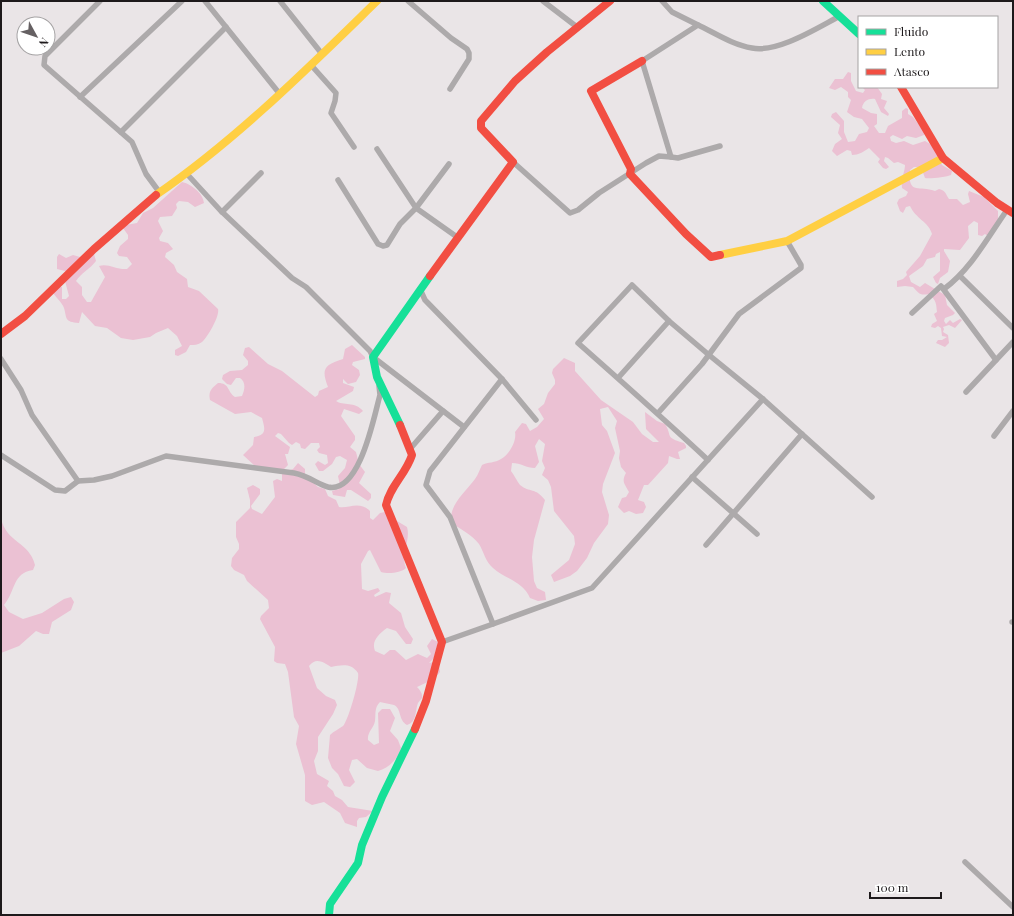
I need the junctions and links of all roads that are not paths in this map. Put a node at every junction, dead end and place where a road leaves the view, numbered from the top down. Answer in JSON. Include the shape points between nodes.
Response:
{"nodes":[{"id":1,"x":100,"y":1,"type":"edge"},
{"id":2,"x":182,"y":1,"type":"edge"},
{"id":3,"x":205,"y":1,"type":"edge"},
{"id":4,"x":280,"y":1,"type":"edge"},
{"id":5,"x":377,"y":1,"type":"edge"},
{"id":6,"x":408,"y":1,"type":"edge"},
{"id":7,"x":543,"y":1,"type":"edge"},
{"id":8,"x":610,"y":1,"type":"edge"},
{"id":9,"x":662,"y":1,"type":"edge"},
{"id":10,"x":823,"y":1,"type":"edge"},
{"id":11,"x":840,"y":16,"type":"junction"},
{"id":12,"x":698,"y":25,"type":"junction"},
{"id":13,"x":226,"y":27,"type":"junction"},
{"id":14,"x":577,"y":27,"type":"junction"},
{"id":15,"x":858,"y":33,"type":"edge"},
{"id":16,"x":322,"y":54,"type":"junction"},
{"id":17,"x":642,"y":61,"type":"junction"},
{"id":18,"x":311,"y":65,"type":"junction"},
{"id":19,"x":902,"y":88,"type":"edge"},
{"id":20,"x":450,"y":89,"type":"dead end"},
{"id":21,"x":280,"y":93,"type":"junction"},
{"id":22,"x":80,"y":97,"type":"junction"},
{"id":23,"x":121,"y":132,"type":"junction"},
{"id":24,"x":667,"y":144,"type":"junction"},
{"id":25,"x":720,"y":146,"type":"dead end"},
{"id":26,"x":354,"y":147,"type":"dead end"},
{"id":27,"x":377,"y":149,"type":"dead end"},
{"id":28,"x":659,"y":156,"type":"junction"},
{"id":29,"x":671,"y":157,"type":"junction"},
{"id":30,"x":943,"y":158,"type":"junction"},
{"id":31,"x":513,"y":162,"type":"junction"},
{"id":32,"x":449,"y":164,"type":"dead end"},
{"id":33,"x":261,"y":173,"type":"dead end"},
{"id":34,"x":187,"y":174,"type":"junction"},
{"id":35,"x":630,"y":174,"type":"junction"},
{"id":36,"x":338,"y":180,"type":"dead end"},
{"id":37,"x":160,"y":193,"type":"junction"},
{"id":38,"x":416,"y":208,"type":"junction"},
{"id":39,"x":1010,"y":211,"type":"edge"},
{"id":40,"x":222,"y":212,"type":"junction"},
{"id":41,"x":457,"y":237,"type":"junction"},
{"id":42,"x":787,"y":241,"type":"junction"},
{"id":43,"x":960,"y":276,"type":"junction"},
{"id":44,"x":420,"y":289,"type":"junction"},
{"id":45,"x":944,"y":289,"type":"junction"},
{"id":46,"x":912,"y":313,"type":"dead end"},
{"id":47,"x":669,"y":320,"type":"junction"},
{"id":48,"x":1013,"y":328,"type":"edge"},
{"id":49,"x":1,"y":334,"type":"edge"},
{"id":50,"x":1013,"y":342,"type":"edge"},
{"id":51,"x":709,"y":355,"type":"junction"},
{"id":52,"x":373,"y":357,"type":"junction"},
{"id":53,"x":1,"y":359,"type":"edge"},
{"id":54,"x":996,"y":360,"type":"junction"},
{"id":55,"x":618,"y":378,"type":"junction"},
{"id":56,"x":502,"y":379,"type":"junction"},
{"id":57,"x":379,"y":384,"type":"junction"},
{"id":58,"x":966,"y":392,"type":"dead end"},
{"id":59,"x":763,"y":399,"type":"junction"},
{"id":60,"x":443,"y":411,"type":"junction"},
{"id":61,"x":1013,"y":411,"type":"edge"},
{"id":62,"x":658,"y":413,"type":"junction"},
{"id":63,"x":536,"y":420,"type":"dead end"},
{"id":64,"x":464,"y":427,"type":"junction"},
{"id":65,"x":802,"y":434,"type":"junction"},
{"id":66,"x":994,"y":436,"type":"dead end"},
{"id":67,"x":410,"y":449,"type":"junction"},
{"id":68,"x":1,"y":455,"type":"edge"},
{"id":69,"x":708,"y":460,"type":"junction"},
{"id":70,"x":692,"y":477,"type":"junction"},
{"id":71,"x":78,"y":480,"type":"junction"},
{"id":72,"x":872,"y":497,"type":"dead end"},
{"id":73,"x":732,"y":513,"type":"junction"},
{"id":74,"x":757,"y":534,"type":"dead end"},
{"id":75,"x":706,"y":545,"type":"dead end"},
{"id":76,"x":493,"y":624,"type":"junction"},
{"id":77,"x":442,"y":642,"type":"junction"},
{"id":78,"x":965,"y":862,"type":"dead end"},
{"id":79,"x":1013,"y":907,"type":"edge"},
{"id":80,"x":329,"y":915,"type":"edge"}],
"edges":[{"from":1,"to":22,"type":"street","via":[[45,56],[43,62],[45,67]]},
{"from":2,"to":22,"type":"street"},
{"from":3,"to":13,"type":"street"},
{"from":4,"to":16,"type":"street"},
{"from":5,"to":16,"type":"street"},
{"from":6,"to":20,"type":"street","via":[[469,53],[469,59]]},
{"from":7,"to":14,"type":"street"},
{"from":8,"to":14,"type":"street"},
{"from":9,"to":12,"type":"street","via":[[672,12]]},
{"from":10,"to":11,"type":"street"},
{"from":11,"to":12,"type":"street","via":[[769,48],[752,48],[727,40]]},
{"from":11,"to":15,"type":"street"},
{"from":12,"to":17,"type":"street"},
{"from":13,"to":21,"type":"street"},
{"from":13,"to":23,"type":"street"},
{"from":14,"to":31,"type":"street","via":[[515,81],[481,122],[481,128]]},
{"from":16,"to":18,"type":"street"},
{"from":17,"to":24,"type":"street"},
{"from":17,"to":35,"type":"street","via":[[591,91],[631,169]]},
{"from":18,"to":21,"type":"street"},
{"from":18,"to":26,"type":"street","via":[[336,93],[331,114]]},
{"from":19,"to":30,"type":"street"},
{"from":21,"to":34,"type":"street"},
{"from":22,"to":23,"type":"street"},
{"from":23,"to":37,"type":"street","via":[[132,142],[146,174]]},
{"from":24,"to":28,"type":"street"},
{"from":24,"to":29,"type":"street"},
{"from":25,"to":29,"type":"street","via":[[678,158]]},
{"from":27,"to":38,"type":"street"},
{"from":28,"to":29,"type":"street"},
{"from":28,"to":35,"type":"street"},
{"from":30,"to":39,"type":"street"},
{"from":30,"to":42,"type":"street"},
{"from":31,"to":35,"type":"street","via":[[570,213]]},
{"from":31,"to":41,"type":"street"},
{"from":32,"to":38,"type":"street"},
{"from":33,"to":40,"type":"street"},
{"from":34,"to":37,"type":"street"},
{"from":34,"to":40,"type":"street"},
{"from":35,"to":42,"type":"street","via":[[710,256]]},
{"from":36,"to":38,"type":"street","via":[[380,246],[387,245],[400,224]]},
{"from":37,"to":49,"type":"street","via":[[94,249],[25,316]]},
{"from":38,"to":41,"type":"street"},
{"from":39,"to":43,"type":"street"},
{"from":40,"to":52,"type":"street","via":[[292,278],[306,286]]},
{"from":41,"to":44,"type":"street"},
{"from":42,"to":51,"type":"street","via":[[802,265],[801,268],[739,314]]},
{"from":43,"to":45,"type":"street"},
{"from":43,"to":48,"type":"street"},
{"from":44,"to":52,"type":"street"},
{"from":44,"to":56,"type":"street","via":[[425,300]]},
{"from":45,"to":46,"type":"street","via":[[941,286]]},
{"from":45,"to":54,"type":"street"},
{"from":47,"to":51,"type":"street"},
{"from":47,"to":55,"type":"street"},
{"from":47,"to":55,"type":"street","via":[[632,285],[578,344]]},
{"from":50,"to":54,"type":"street"},
{"from":51,"to":59,"type":"street"},
{"from":51,"to":62,"type":"street"},
{"from":52,"to":57,"type":"street"},
{"from":52,"to":60,"type":"street"},
{"from":53,"to":71,"type":"street","via":[[21,390],[32,415]]},
{"from":54,"to":58,"type":"street"},
{"from":55,"to":62,"type":"street"},
{"from":56,"to":63,"type":"street"},
{"from":56,"to":64,"type":"street"},
{"from":57,"to":67,"type":"street"},
{"from":57,"to":71,"type":"street","via":[[380,395],[359,464],[350,478],[340,485],[329,487],[306,475],[294,473],[166,456],[112,476]]},
{"from":59,"to":65,"type":"street"},
{"from":59,"to":69,"type":"street"},
{"from":60,"to":64,"type":"street"},
{"from":60,"to":67,"type":"street"},
{"from":61,"to":66,"type":"street"},
{"from":62,"to":69,"type":"street"},
{"from":64,"to":76,"type":"street","via":[[430,471],[426,485],[450,517]]},
{"from":65,"to":72,"type":"street"},
{"from":65,"to":73,"type":"street"},
{"from":67,"to":77,"type":"street","via":[[410,465],[391,489],[386,505]]},
{"from":68,"to":71,"type":"street","via":[[55,490],[65,491]]},
{"from":69,"to":70,"type":"street"},
{"from":70,"to":73,"type":"street"},
{"from":70,"to":76,"type":"street","via":[[592,588]]},
{"from":73,"to":74,"type":"street"},
{"from":73,"to":75,"type":"street"},
{"from":76,"to":77,"type":"street"},
{"from":77,"to":80,"type":"street","via":[[426,702],[413,735],[382,797],[362,845],[358,863],[330,904]]},
{"from":78,"to":79,"type":"street"}]}
